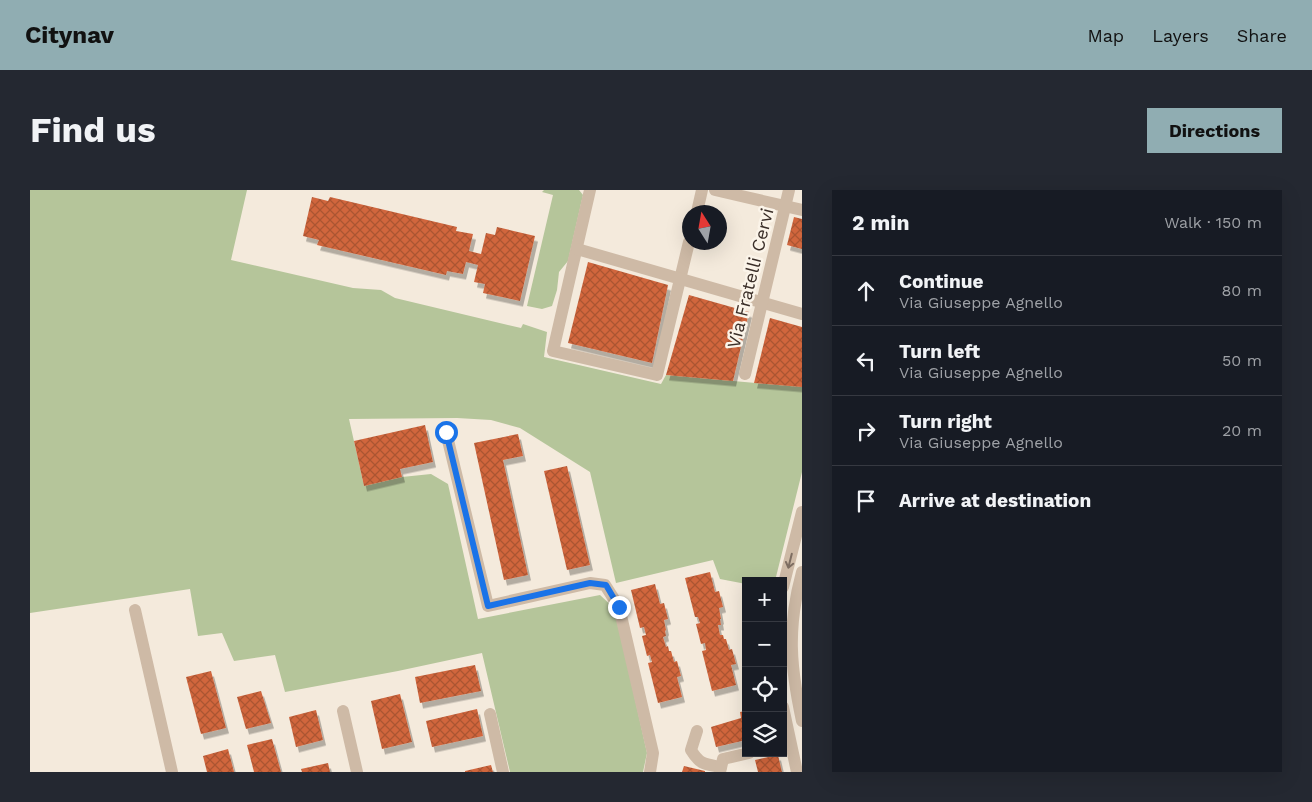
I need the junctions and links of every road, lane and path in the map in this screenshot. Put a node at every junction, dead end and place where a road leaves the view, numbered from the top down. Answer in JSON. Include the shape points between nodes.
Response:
{"nodes":[{"id":1,"x":590,"y":190,"type":"edge"},
{"id":2,"x":702,"y":190,"type":"edge"},
{"id":3,"x":715,"y":190,"type":"edge"},
{"id":4,"x":790,"y":190,"type":"edge"},
{"id":5,"x":699,"y":205,"type":"edge"},
{"id":6,"x":786,"y":206,"type":"junction"},
{"id":7,"x":802,"y":210,"type":"edge"},
{"id":8,"x":577,"y":249,"type":"junction"},
{"id":9,"x":688,"y":250,"type":"edge"},
{"id":10,"x":681,"y":278,"type":"junction"},
{"id":11,"x":762,"y":303,"type":"junction"},
{"id":12,"x":802,"y":314,"type":"edge"},
{"id":13,"x":745,"y":374,"type":"dead end"},
{"id":14,"x":446,"y":432,"type":"dead end"},
{"id":15,"x":802,"y":512,"type":"edge"},
{"id":16,"x":799,"y":536,"type":"edge"},
{"id":17,"x":802,"y":572,"type":"edge"},
{"id":18,"x":786,"y":577,"type":"edge"},
{"id":19,"x":135,"y":610,"type":"dead end"},
{"id":20,"x":343,"y":712,"type":"dead end"},
{"id":21,"x":490,"y":714,"type":"dead end"},
{"id":22,"x":802,"y":721,"type":"edge"},
{"id":23,"x":697,"y":730,"type":"dead end"},
{"id":24,"x":787,"y":744,"type":"edge"},
{"id":25,"x":742,"y":755,"type":"edge"},
{"id":26,"x":721,"y":770,"type":"edge"},
{"id":27,"x":172,"y":772,"type":"edge"},
{"id":28,"x":357,"y":772,"type":"edge"},
{"id":29,"x":503,"y":772,"type":"edge"},
{"id":30,"x":650,"y":772,"type":"edge"},
{"id":31,"x":797,"y":772,"type":"edge"}],
"edges":[{"from":1,"to":8,"type":"street"},
{"from":2,"to":5,"type":"street"},
{"from":3,"to":6,"type":"street"},
{"from":4,"to":6,"type":"street","name":"Via Fratelli Cervi"},
{"from":6,"to":7,"type":"street"},
{"from":6,"to":11,"type":"street","name":"Via Fratelli Cervi"},
{"from":8,"to":10,"type":"street"},
{"from":8,"to":10,"type":"street","via":[[553,351],[657,375]]},
{"from":9,"to":10,"type":"street"},
{"from":10,"to":11,"type":"street"},
{"from":11,"to":12,"type":"street"},
{"from":11,"to":13,"type":"street","name":"Via Fratelli Cervi"},
{"from":14,"to":30,"type":"street","via":[[488,606],[590,583],[606,585],[615,599],[652,753]]},
{"from":15,"to":16,"type":"street"},
{"from":16,"to":18,"type":"street","one_way":true},
{"from":17,"to":22,"type":"street","via":[[795,598],[791,652]]},
{"from":19,"to":27,"type":"street"},
{"from":20,"to":28,"type":"street"},
{"from":21,"to":29,"type":"street"},
{"from":23,"to":26,"type":"street","via":[[691,750],[697,760]]},
{"from":24,"to":31,"type":"street"},
{"from":25,"to":26,"type":"street","via":[[724,759]]}]}
